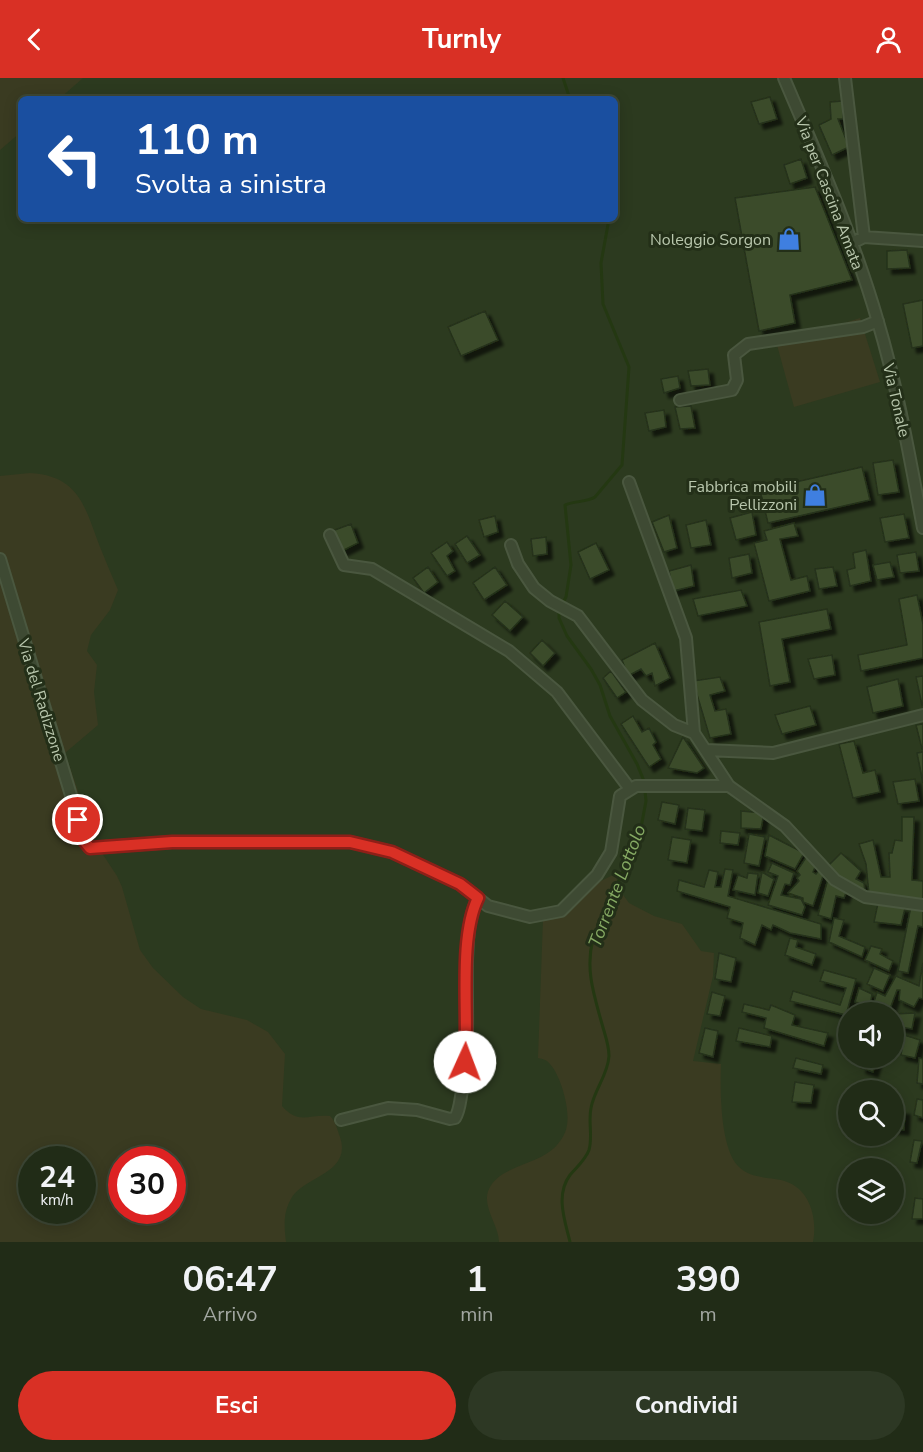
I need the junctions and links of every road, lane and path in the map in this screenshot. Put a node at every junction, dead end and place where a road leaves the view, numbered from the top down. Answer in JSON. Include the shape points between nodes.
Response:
{"nodes":[{"id":1,"x":784,"y":78,"type":"edge"},
{"id":2,"x":845,"y":78,"type":"edge"},
{"id":3,"x":864,"y":237,"type":"junction"},
{"id":4,"x":923,"y":241,"type":"edge"},
{"id":5,"x":851,"y":244,"type":"junction"},
{"id":6,"x":874,"y":310,"type":"joint"},
{"id":7,"x":878,"y":321,"type":"junction"},
{"id":8,"x":680,"y":400,"type":"dead end"},
{"id":9,"x":629,"y":482,"type":"dead end"},
{"id":10,"x":923,"y":528,"type":"edge"},
{"id":11,"x":330,"y":535,"type":"dead end"},
{"id":12,"x":511,"y":545,"type":"dead end"},
{"id":13,"x":0,"y":559,"type":"edge"},
{"id":14,"x":923,"y":715,"type":"edge"},
{"id":15,"x":694,"y":733,"type":"junction"},
{"id":16,"x":706,"y":750,"type":"junction"},
{"id":17,"x":729,"y":786,"type":"junction"},
{"id":18,"x":633,"y":788,"type":"junction"},
{"id":19,"x":478,"y":898,"type":"junction"},
{"id":20,"x":923,"y":905,"type":"edge"},
{"id":21,"x":341,"y":1120,"type":"dead end"}],
"edges":[{"from":1,"to":5,"type":"street","name":"Via per Cascina Amata"},
{"from":2,"to":3,"type":"street"},
{"from":3,"to":4,"type":"street"},
{"from":3,"to":5,"type":"street"},
{"from":5,"to":6,"type":"street","name":"Via per Cascina Amata"},
{"from":6,"to":7,"type":"street","name":"Via Tonale"},
{"from":7,"to":8,"type":"street","via":[[863,327],[748,344],[734,355],[737,380],[732,390]]},
{"from":7,"to":10,"type":"street","name":"Via Tonale","via":[[905,428]]},
{"from":9,"to":15,"type":"street","via":[[686,638]]},
{"from":11,"to":18,"type":"street","via":[[344,565],[372,569],[508,651],[557,692]]},
{"from":12,"to":15,"type":"street","via":[[534,588],[578,616],[642,700],[674,725]]},
{"from":13,"to":19,"type":"street","name":"Via del Radizzone","via":[[90,848],[172,842],[350,842],[392,852],[460,884]]},
{"from":14,"to":16,"type":"street","via":[[773,753]]},
{"from":15,"to":16,"type":"street"},
{"from":16,"to":17,"type":"street"},
{"from":17,"to":18,"type":"street"},
{"from":17,"to":20,"type":"street","via":[[785,826],[835,880],[865,897]]},
{"from":18,"to":19,"type":"street","via":[[620,796],[611,852],[597,875],[561,911],[530,917],[488,906]]},
{"from":19,"to":21,"type":"street","via":[[471,911],[468,936],[467,1046],[455,1118],[388,1108]]}]}
